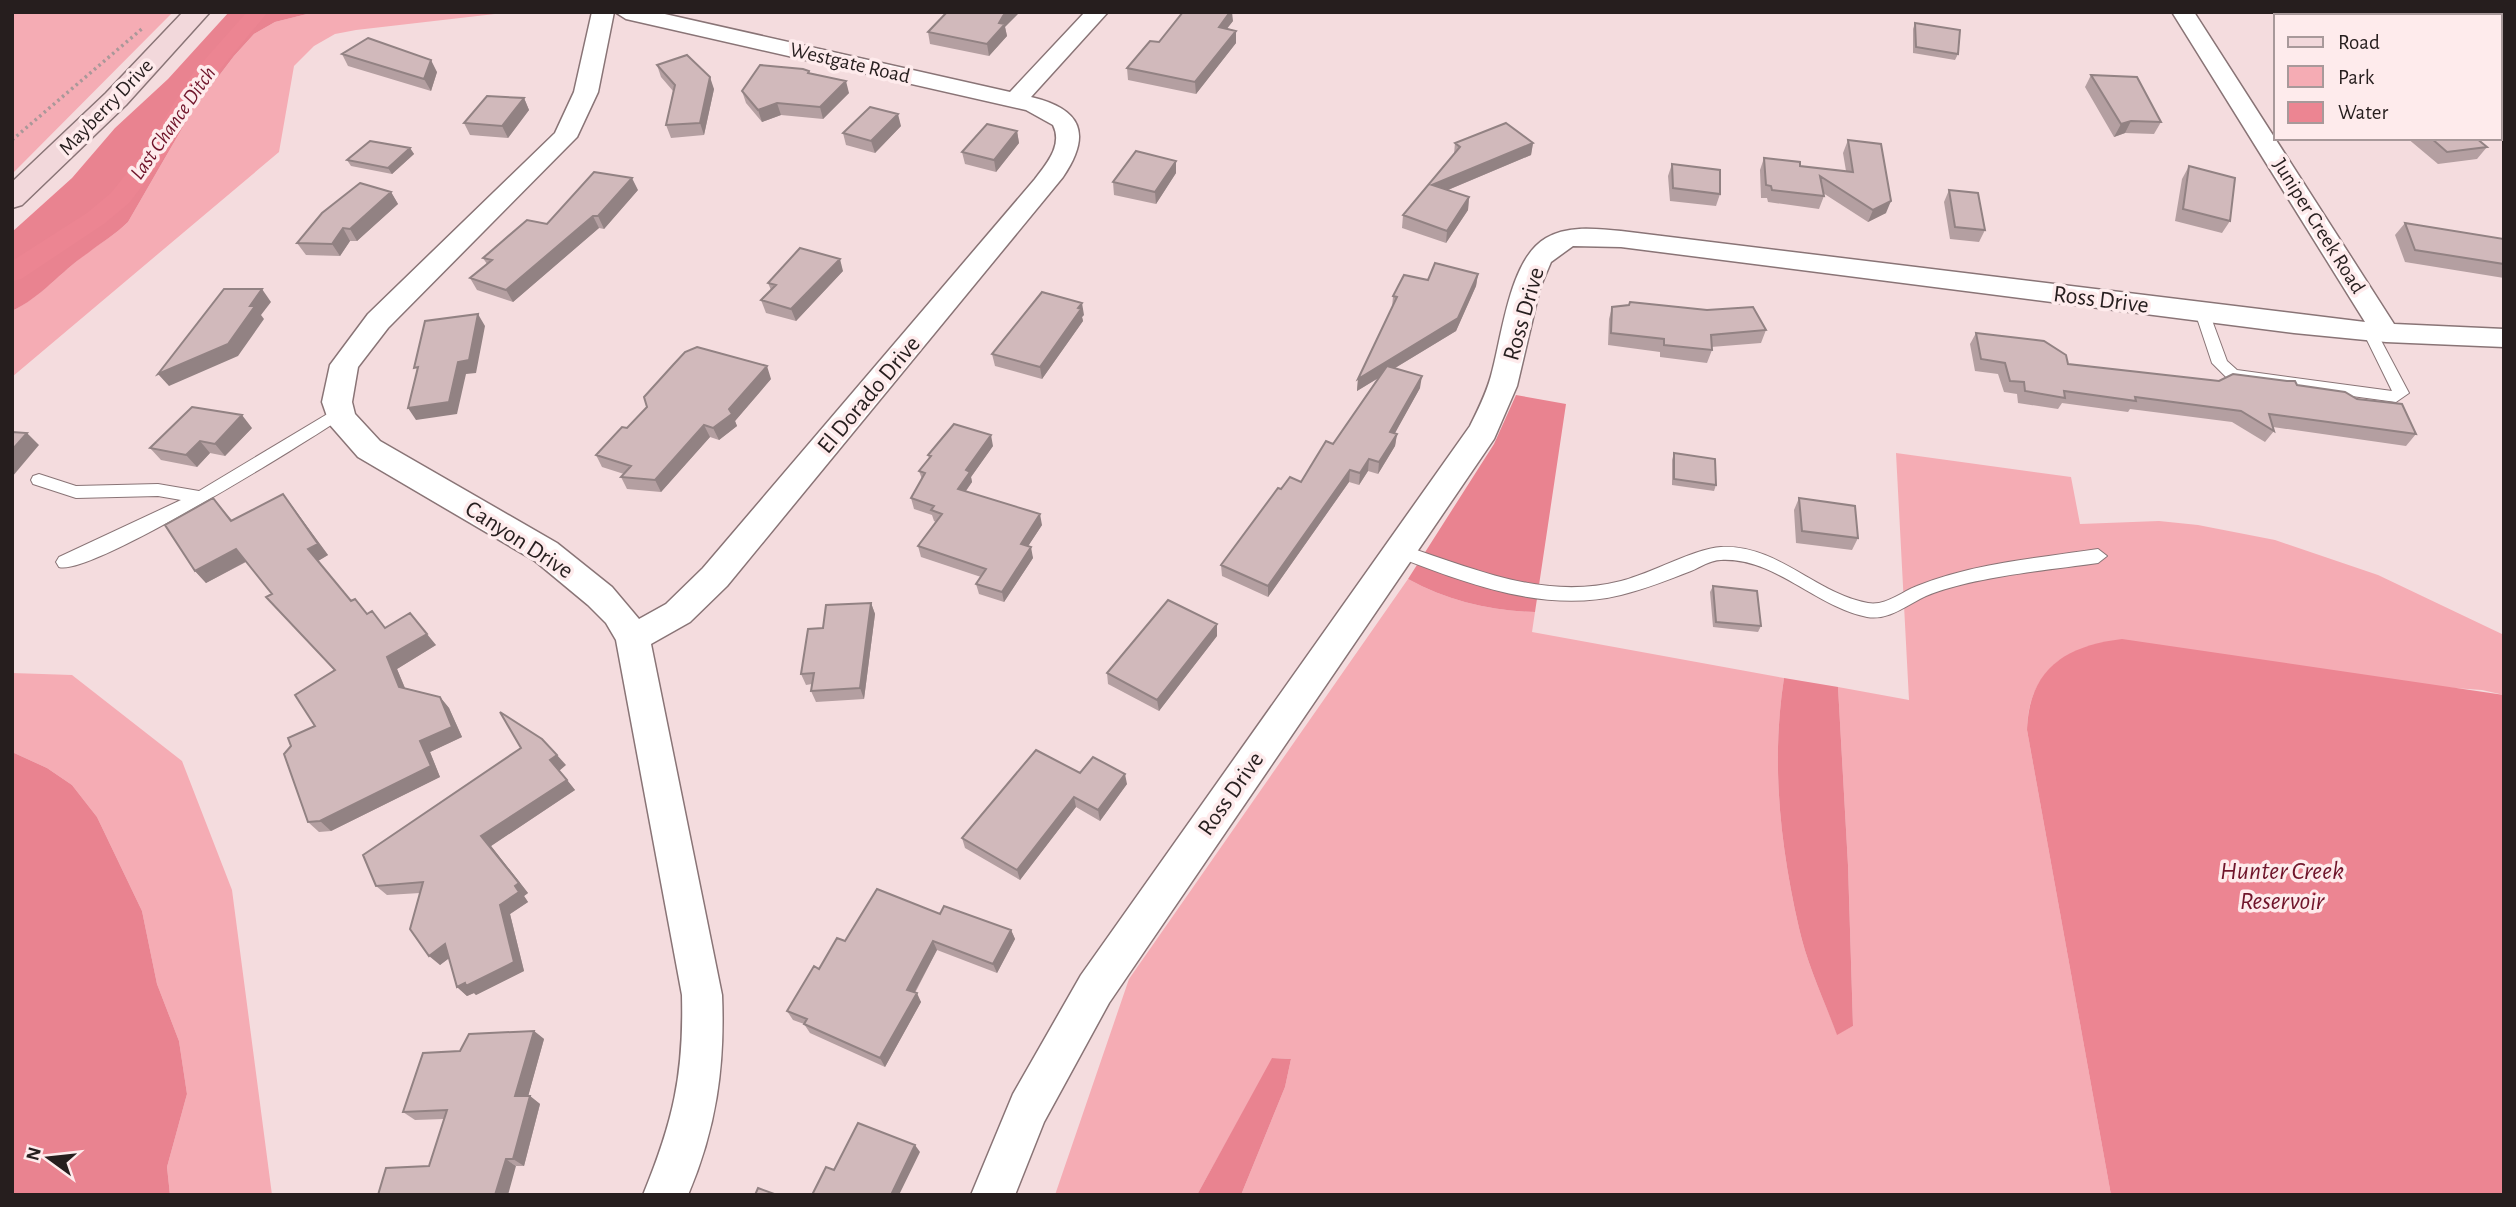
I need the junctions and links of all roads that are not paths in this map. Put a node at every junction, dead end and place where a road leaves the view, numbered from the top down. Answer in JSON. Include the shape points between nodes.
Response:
{"nodes":[{"id":1,"x":197,"y":12,"type":"edge"},
{"id":2,"x":603,"y":12,"type":"edge"},
{"id":3,"x":626,"y":12,"type":"edge"},
{"id":4,"x":1097,"y":12,"type":"edge"},
{"id":5,"x":2183,"y":12,"type":"edge"},
{"id":6,"x":1016,"y":100,"type":"junction"},
{"id":7,"x":1069,"y":125,"type":"joint"},
{"id":8,"x":12,"y":199,"type":"edge"},
{"id":9,"x":2202,"y":312,"type":"junction"},
{"id":10,"x":2378,"y":333,"type":"junction"},
{"id":11,"x":2504,"y":338,"type":"edge"},
{"id":12,"x":339,"y":412,"type":"junction"},
{"id":13,"x":39,"y":480,"type":"dead end"},
{"id":14,"x":200,"y":497,"type":"junction"},
{"id":15,"x":1401,"y":551,"type":"junction"},
{"id":16,"x":2098,"y":556,"type":"dead end"},
{"id":17,"x":65,"y":562,"type":"dead end"},
{"id":18,"x":634,"y":638,"type":"junction"},
{"id":19,"x":664,"y":1195,"type":"edge"},
{"id":20,"x":993,"y":1195,"type":"edge"}],
"edges":[{"from":1,"to":8,"type":"main road","name":"Mayberry Drive","via":[[116,99]]},
{"from":2,"to":12,"type":"street","via":[[589,91],[576,119],[547,157],[356,346],[338,384]]},
{"from":3,"to":6,"type":"street","name":"Westgate Road"},
{"from":4,"to":6,"type":"street"},
{"from":5,"to":10,"type":"street","name":"Juniper Creek Road"},
{"from":6,"to":7,"type":"street","name":"Westgate Road","via":[[1047,109]]},
{"from":7,"to":18,"type":"street","name":"El Dorado Drive","via":[[1069,145],[1056,170],[845,425],[698,595],[678,613]]},
{"from":9,"to":10,"type":"street","name":"Ross Drive"},
{"from":9,"to":10,"type":"lane","via":[[2220,363],[2233,375],[2396,397],[2401,393]]},
{"from":9,"to":15,"type":"street","name":"Ross Drive","via":[[1621,239],[1559,241],[1536,266],[1504,383],[1483,431]]},
{"from":10,"to":11,"type":"street","name":"Ross Drive"},
{"from":12,"to":14,"type":"lane","via":[[293,445]]},
{"from":12,"to":18,"type":"street","name":"Canyon Drive","via":[[352,434],[369,449],[546,552],[600,596]]},
{"from":13,"to":14,"type":"lane","via":[[76,492],[158,490]]},
{"from":14,"to":17,"type":"lane"},
{"from":15,"to":16,"type":"lane","via":[[1522,589],[1601,594],[1657,578],[1720,552],[1746,555],[1849,605],[1871,611],[1971,576]]},
{"from":15,"to":20,"type":"street","name":"Ross Drive","via":[[1095,989],[1028,1109]]},
{"from":18,"to":19,"type":"street","name":"Canyon Drive","via":[[703,1009],[702,1085],[691,1129]]}]}
